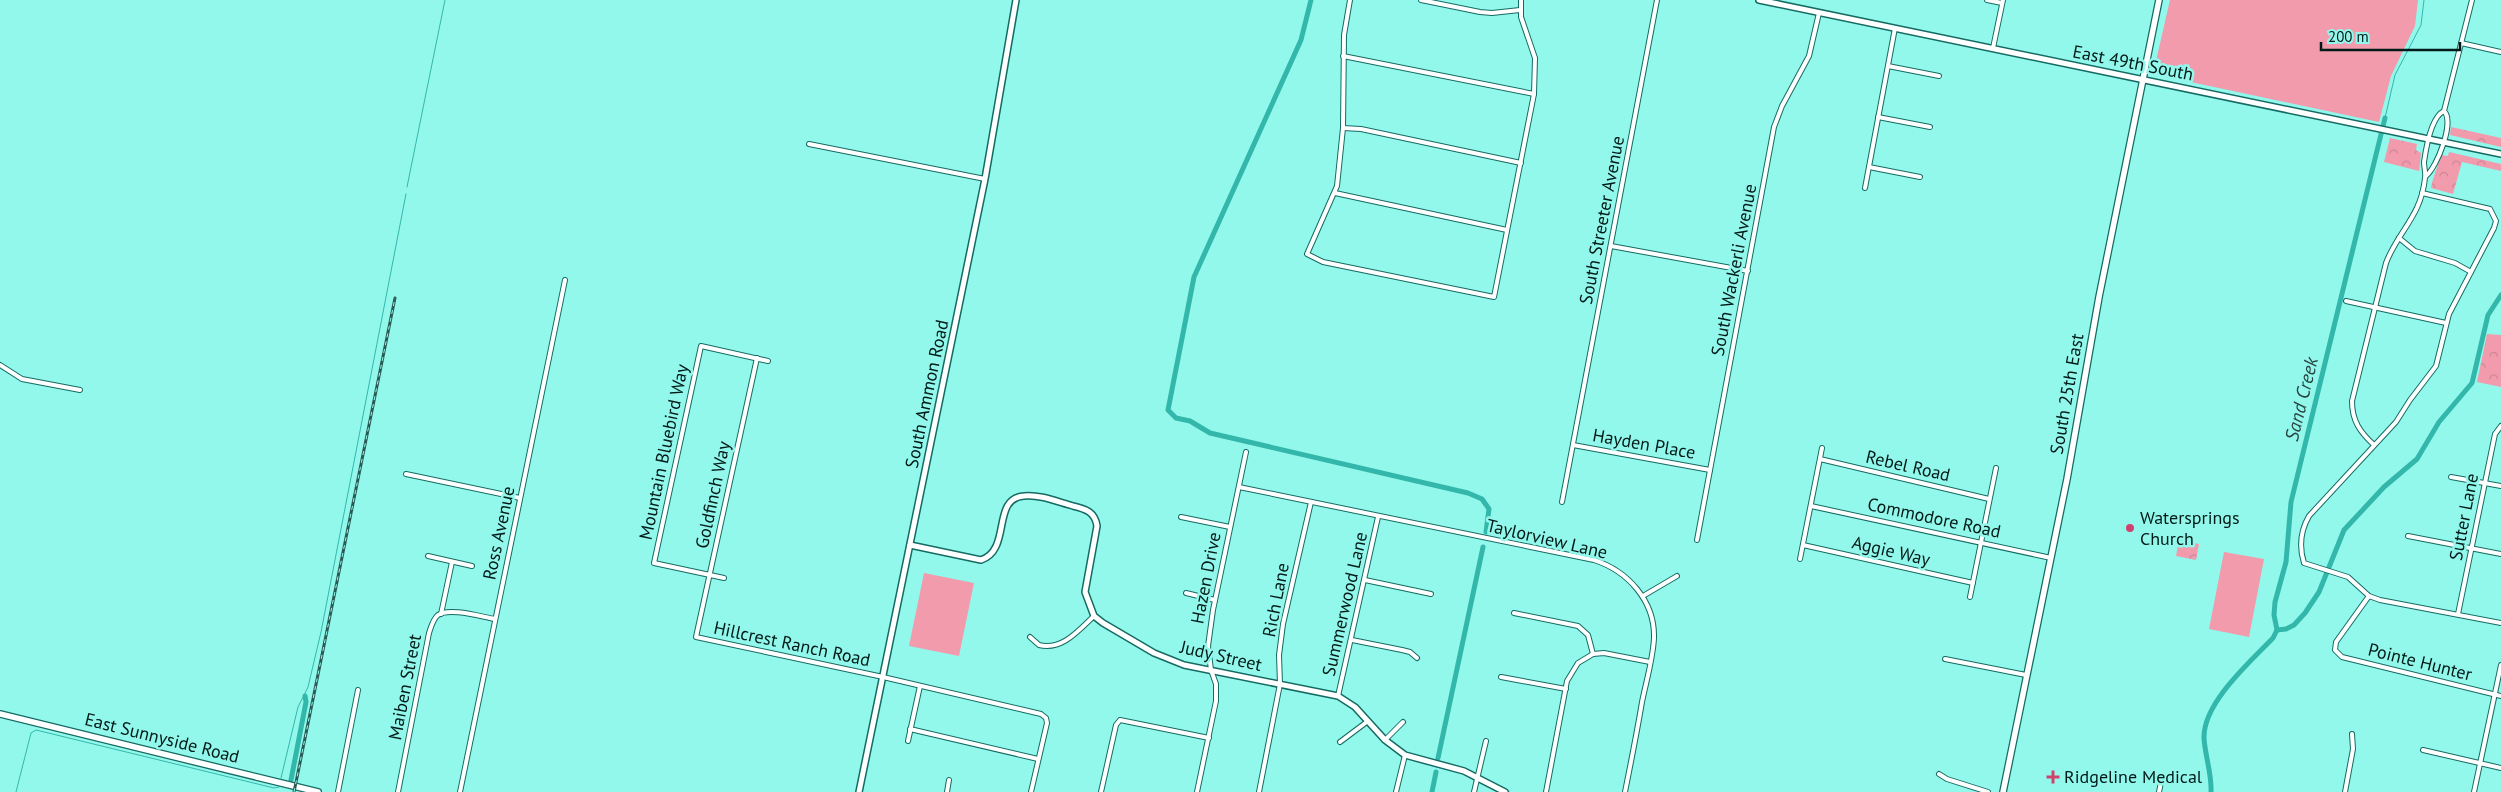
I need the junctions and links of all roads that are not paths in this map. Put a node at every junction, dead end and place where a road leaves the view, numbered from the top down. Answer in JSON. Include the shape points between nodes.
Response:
{"nodes":[{"id":1,"x":1016,"y":0,"type":"edge"},
{"id":2,"x":1350,"y":0,"type":"edge"},
{"id":3,"x":1421,"y":0,"type":"edge"},
{"id":4,"x":1522,"y":0,"type":"edge"},
{"id":5,"x":1657,"y":0,"type":"edge"},
{"id":6,"x":1759,"y":0,"type":"edge"},
{"id":7,"x":1987,"y":0,"type":"edge"},
{"id":8,"x":2158,"y":0,"type":"edge"},
{"id":9,"x":2472,"y":0,"type":"edge"},
{"id":10,"x":2003,"y":2,"type":"edge"},
{"id":11,"x":1520,"y":10,"type":"junction"},
{"id":12,"x":1819,"y":13,"type":"junction"},
{"id":13,"x":1895,"y":28,"type":"junction"},
{"id":14,"x":2461,"y":43,"type":"junction"},
{"id":15,"x":1994,"y":48,"type":"junction"},
{"id":16,"x":2501,"y":52,"type":"edge"},
{"id":17,"x":1344,"y":56,"type":"junction"},
{"id":18,"x":1888,"y":66,"type":"junction"},
{"id":19,"x":1940,"y":76,"type":"dead end"},
{"id":20,"x":2142,"y":79,"type":"junction"},
{"id":21,"x":1534,"y":94,"type":"junction"},
{"id":22,"x":2444,"y":111,"type":"junction"},
{"id":23,"x":1878,"y":116,"type":"junction"},
{"id":24,"x":1930,"y":127,"type":"dead end"},
{"id":25,"x":1343,"y":128,"type":"junction"},
{"id":26,"x":2430,"y":138,"type":"junction"},
{"id":27,"x":2444,"y":141,"type":"junction"},
{"id":28,"x":809,"y":144,"type":"dead end"},
{"id":29,"x":2501,"y":154,"type":"edge"},
{"id":30,"x":1521,"y":163,"type":"junction"},
{"id":31,"x":1869,"y":167,"type":"junction"},
{"id":32,"x":2426,"y":176,"type":"junction"},
{"id":33,"x":1920,"y":177,"type":"dead end"},
{"id":34,"x":985,"y":179,"type":"junction"},
{"id":35,"x":1865,"y":188,"type":"dead end"},
{"id":36,"x":1335,"y":192,"type":"junction"},
{"id":37,"x":2422,"y":193,"type":"junction"},
{"id":38,"x":1507,"y":230,"type":"junction"},
{"id":39,"x":2399,"y":238,"type":"junction"},
{"id":40,"x":1611,"y":246,"type":"junction"},
{"id":41,"x":1748,"y":271,"type":"junction"},
{"id":42,"x":2471,"y":272,"type":"junction"},
{"id":43,"x":565,"y":280,"type":"dead end"},
{"id":44,"x":2346,"y":301,"type":"dead end"},
{"id":45,"x":2376,"y":308,"type":"junction"},
{"id":46,"x":2446,"y":323,"type":"junction"},
{"id":47,"x":757,"y":358,"type":"junction"},
{"id":48,"x":768,"y":360,"type":"dead end"},
{"id":49,"x":0,"y":366,"type":"edge"},
{"id":50,"x":80,"y":390,"type":"dead end"},
{"id":51,"x":2501,"y":426,"type":"edge"},
{"id":52,"x":1573,"y":445,"type":"junction"},
{"id":53,"x":2374,"y":445,"type":"junction"},
{"id":54,"x":1822,"y":448,"type":"dead end"},
{"id":55,"x":1246,"y":452,"type":"dead end"},
{"id":56,"x":1820,"y":459,"type":"junction"},
{"id":57,"x":1996,"y":468,"type":"dead end"},
{"id":58,"x":1710,"y":470,"type":"junction"},
{"id":59,"x":406,"y":474,"type":"dead end"},
{"id":60,"x":2451,"y":476,"type":"dead end"},
{"id":61,"x":2485,"y":483,"type":"junction"},
{"id":62,"x":2501,"y":486,"type":"edge"},
{"id":63,"x":1239,"y":487,"type":"junction"},
{"id":64,"x":520,"y":498,"type":"junction"},
{"id":65,"x":1990,"y":499,"type":"junction"},
{"id":66,"x":1310,"y":502,"type":"junction"},
{"id":67,"x":1562,"y":502,"type":"dead end"},
{"id":68,"x":1811,"y":506,"type":"junction"},
{"id":69,"x":1181,"y":517,"type":"dead end"},
{"id":70,"x":1378,"y":517,"type":"junction"},
{"id":71,"x":1230,"y":527,"type":"junction"},
{"id":72,"x":2408,"y":536,"type":"dead end"},
{"id":73,"x":1697,"y":540,"type":"dead end"},
{"id":74,"x":1981,"y":543,"type":"junction"},
{"id":75,"x":1803,"y":545,"type":"junction"},
{"id":76,"x":910,"y":546,"type":"junction"},
{"id":77,"x":2472,"y":548,"type":"junction"},
{"id":78,"x":2501,"y":554,"type":"edge"},
{"id":79,"x":428,"y":556,"type":"dead end"},
{"id":80,"x":2051,"y":558,"type":"junction"},
{"id":81,"x":1800,"y":559,"type":"dead end"},
{"id":82,"x":452,"y":562,"type":"junction"},
{"id":83,"x":472,"y":566,"type":"dead end"},
{"id":84,"x":710,"y":575,"type":"junction"},
{"id":85,"x":1677,"y":576,"type":"dead end"},
{"id":86,"x":724,"y":578,"type":"dead end"},
{"id":87,"x":1365,"y":580,"type":"junction"},
{"id":88,"x":1973,"y":583,"type":"junction"},
{"id":89,"x":1186,"y":593,"type":"dead end"},
{"id":90,"x":1431,"y":594,"type":"dead end"},
{"id":91,"x":1643,"y":596,"type":"junction"},
{"id":92,"x":2369,"y":596,"type":"junction"},
{"id":93,"x":1970,"y":597,"type":"dead end"},
{"id":94,"x":1215,"y":600,"type":"junction"},
{"id":95,"x":1514,"y":613,"type":"dead end"},
{"id":96,"x":441,"y":614,"type":"junction"},
{"id":97,"x":2458,"y":614,"type":"junction"},
{"id":98,"x":1094,"y":616,"type":"junction"},
{"id":99,"x":494,"y":619,"type":"junction"},
{"id":100,"x":2501,"y":623,"type":"edge"},
{"id":101,"x":696,"y":637,"type":"joint"},
{"id":102,"x":1030,"y":637,"type":"dead end"},
{"id":103,"x":1352,"y":640,"type":"junction"},
{"id":104,"x":1593,"y":654,"type":"junction"},
{"id":105,"x":1417,"y":658,"type":"dead end"},
{"id":106,"x":1945,"y":659,"type":"dead end"},
{"id":107,"x":1650,"y":662,"type":"junction"},
{"id":108,"x":2501,"y":665,"type":"edge"},
{"id":109,"x":1211,"y":670,"type":"junction"},
{"id":110,"x":2026,"y":675,"type":"junction"},
{"id":111,"x":883,"y":677,"type":"junction"},
{"id":112,"x":1501,"y":677,"type":"dead end"},
{"id":113,"x":1280,"y":684,"type":"junction"},
{"id":114,"x":920,"y":686,"type":"junction"},
{"id":115,"x":1566,"y":689,"type":"junction"},
{"id":116,"x":358,"y":690,"type":"dead end"},
{"id":117,"x":2495,"y":694,"type":"junction"},
{"id":118,"x":1338,"y":696,"type":"junction"},
{"id":119,"x":2501,"y":696,"type":"edge"},
{"id":120,"x":0,"y":714,"type":"edge"},
{"id":121,"x":1368,"y":721,"type":"junction"},
{"id":122,"x":1403,"y":722,"type":"dead end"},
{"id":123,"x":910,"y":729,"type":"junction"},
{"id":124,"x":2352,"y":734,"type":"dead end"},
{"id":125,"x":1209,"y":738,"type":"junction"},
{"id":126,"x":1386,"y":740,"type":"junction"},
{"id":127,"x":908,"y":741,"type":"dead end"},
{"id":128,"x":1486,"y":741,"type":"dead end"},
{"id":129,"x":1340,"y":742,"type":"dead end"},
{"id":130,"x":2423,"y":750,"type":"dead end"},
{"id":131,"x":1404,"y":756,"type":"junction"},
{"id":132,"x":1038,"y":759,"type":"junction"},
{"id":133,"x":2480,"y":763,"type":"junction"},
{"id":134,"x":2501,"y":768,"type":"edge"},
{"id":135,"x":1939,"y":774,"type":"dead end"},
{"id":136,"x":1477,"y":778,"type":"junction"},
{"id":137,"x":949,"y":780,"type":"dead end"},
{"id":138,"x":2161,"y":782,"type":"dead end"},
{"id":139,"x":318,"y":792,"type":"edge"},
{"id":140,"x":338,"y":792,"type":"edge"},
{"id":141,"x":398,"y":792,"type":"edge"},
{"id":142,"x":460,"y":792,"type":"edge"},
{"id":143,"x":859,"y":792,"type":"edge"},
{"id":144,"x":948,"y":792,"type":"edge"},
{"id":145,"x":1030,"y":792,"type":"edge"},
{"id":146,"x":1101,"y":792,"type":"edge"},
{"id":147,"x":1197,"y":792,"type":"edge"},
{"id":148,"x":1259,"y":792,"type":"edge"},
{"id":149,"x":1396,"y":792,"type":"edge"},
{"id":150,"x":1474,"y":792,"type":"edge"},
{"id":151,"x":1505,"y":792,"type":"edge"},
{"id":152,"x":1546,"y":792,"type":"edge"},
{"id":153,"x":1625,"y":792,"type":"edge"},
{"id":154,"x":1988,"y":792,"type":"edge"},
{"id":155,"x":2003,"y":792,"type":"edge"},
{"id":156,"x":2159,"y":792,"type":"edge"},
{"id":157,"x":2345,"y":792,"type":"edge"},
{"id":158,"x":2474,"y":792,"type":"edge"}],
"edges":[{"from":1,"to":34,"type":"street","name":"South Ammon Road"},
{"from":2,"to":17,"type":"street"},
{"from":3,"to":11,"type":"street","via":[[1480,12]]},
{"from":4,"to":11,"type":"street"},
{"from":5,"to":40,"type":"street","name":"South Streeter Avenue"},
{"from":6,"to":12,"type":"street","name":"East 49th South"},
{"from":7,"to":10,"type":"street"},
{"from":8,"to":20,"type":"main road","name":"South 25th East"},
{"from":9,"to":14,"type":"street"},
{"from":10,"to":15,"type":"street"},
{"from":11,"to":21,"type":"street","via":[[1535,58]]},
{"from":12,"to":13,"type":"street","name":"East 49th South"},
{"from":12,"to":41,"type":"street","name":"South Wackerli Avenue","via":[[1809,56],[1785,98],[1774,127]]},
{"from":13,"to":15,"type":"street","name":"East 49th South"},
{"from":13,"to":18,"type":"street"},
{"from":14,"to":16,"type":"street"},
{"from":14,"to":22,"type":"street"},
{"from":15,"to":20,"type":"street","name":"East 49th South"},
{"from":17,"to":21,"type":"street"},
{"from":17,"to":25,"type":"street"},
{"from":18,"to":19,"type":"street"},
{"from":18,"to":23,"type":"street"},
{"from":20,"to":26,"type":"street","name":"East 49th South"},
{"from":20,"to":80,"type":"main road","name":"South 25th East"},
{"from":21,"to":30,"type":"street"},
{"from":22,"to":26,"type":"street","via":[[2438,115]]},
{"from":22,"to":27,"type":"street","via":[[2448,118]]},
{"from":23,"to":24,"type":"street"},
{"from":23,"to":31,"type":"street"},
{"from":25,"to":30,"type":"street"},
{"from":25,"to":36,"type":"street"},
{"from":26,"to":27,"type":"street","name":"East 49th South"},
{"from":26,"to":32,"type":"street","via":[[2424,161]]},
{"from":27,"to":29,"type":"street","name":"East 49th South"},
{"from":27,"to":32,"type":"street","via":[[2435,166]]},
{"from":28,"to":34,"type":"street"},
{"from":30,"to":38,"type":"street"},
{"from":31,"to":33,"type":"street"},
{"from":31,"to":35,"type":"street"},
{"from":32,"to":37,"type":"street"},
{"from":34,"to":76,"type":"street","name":"South Ammon Road"},
{"from":36,"to":38,"type":"street"},
{"from":36,"to":38,"type":"street","via":[[1307,254],[1324,262],[1494,297]]},
{"from":37,"to":39,"type":"street","via":[[2415,214]]},
{"from":37,"to":42,"type":"street","via":[[2482,206],[2494,214],[2494,228]]},
{"from":39,"to":42,"type":"street","via":[[2415,250],[2455,263]]},
{"from":39,"to":45,"type":"street","via":[[2386,264]]},
{"from":40,"to":41,"type":"street"},
{"from":40,"to":52,"type":"street","name":"South Streeter Avenue"},
{"from":41,"to":58,"type":"street","name":"South Wackerli Avenue"},
{"from":42,"to":46,"type":"street"},
{"from":43,"to":64,"type":"street","name":"Ross Avenue"},
{"from":44,"to":45,"type":"street"},
{"from":45,"to":46,"type":"street"},
{"from":45,"to":53,"type":"street","via":[[2352,401],[2356,424]]},
{"from":46,"to":53,"type":"street","via":[[2436,366],[2396,422]]},
{"from":47,"to":48,"type":"street"},
{"from":47,"to":84,"type":"street","name":"Goldfinch Way"},
{"from":47,"to":84,"type":"street","name":"Mountain Bluebird Way","via":[[701,346],[654,563]]},
{"from":49,"to":50,"type":"street","via":[[22,380]]},
{"from":51,"to":61,"type":"street","name":"Sutter Lane","via":[[2495,434]]},
{"from":52,"to":58,"type":"street","name":"Hayden Place"},
{"from":52,"to":67,"type":"street","name":"South Streeter Avenue"},
{"from":53,"to":92,"type":"street","via":[[2309,516],[2302,529],[2304,563],[2348,577]]},
{"from":54,"to":56,"type":"street"},
{"from":55,"to":63,"type":"street","name":"Hazen Drive"},
{"from":56,"to":65,"type":"street","name":"Rebel Road"},
{"from":56,"to":68,"type":"street"},
{"from":57,"to":65,"type":"street"},
{"from":58,"to":73,"type":"street","name":"South Wackerli Avenue"},
{"from":59,"to":64,"type":"street"},
{"from":60,"to":61,"type":"street"},
{"from":61,"to":62,"type":"street"},
{"from":61,"to":77,"type":"street","name":"Sutter Lane"},
{"from":63,"to":66,"type":"street","name":"Taylorview Lane"},
{"from":63,"to":71,"type":"street","name":"Hazen Drive"},
{"from":64,"to":99,"type":"street","name":"Ross Avenue"},
{"from":65,"to":74,"type":"street"},
{"from":66,"to":70,"type":"street","name":"Taylorview Lane"},
{"from":66,"to":113,"type":"street","name":"Rich Lane","via":[[1284,624],[1279,655]]},
{"from":68,"to":74,"type":"street","name":"Commodore Road"},
{"from":68,"to":75,"type":"street"},
{"from":69,"to":71,"type":"street"},
{"from":70,"to":87,"type":"street","name":"Summerwood Lane"},
{"from":70,"to":91,"type":"street","name":"Taylorview Lane","via":[[1594,560],[1627,577]]},
{"from":71,"to":94,"type":"street","name":"Hazen Drive"},
{"from":72,"to":77,"type":"street"},
{"from":74,"to":80,"type":"street","name":"Commodore Road"},
{"from":74,"to":88,"type":"street"},
{"from":75,"to":81,"type":"street"},
{"from":75,"to":88,"type":"street","name":"Aggie Way"},
{"from":76,"to":98,"type":"street","via":[[981,560],[995,551],[1007,507],[1016,497],[1029,496],[1085,509],[1094,516],[1097,526],[1085,583]]},
{"from":76,"to":111,"type":"street","name":"South Ammon Road"},
{"from":77,"to":78,"type":"street"},
{"from":77,"to":97,"type":"street","name":"Sutter Lane"},
{"from":79,"to":82,"type":"street"},
{"from":80,"to":110,"type":"main road","name":"South 25th East"},
{"from":82,"to":83,"type":"street"},
{"from":82,"to":96,"type":"street","name":"Maiben Street"},
{"from":84,"to":86,"type":"street"},
{"from":84,"to":101,"type":"street","name":"Goldfinch Way"},
{"from":85,"to":91,"type":"street"},
{"from":87,"to":90,"type":"street"},
{"from":87,"to":103,"type":"street","name":"Summerwood Lane"},
{"from":88,"to":93,"type":"street"},
{"from":89,"to":94,"type":"street"},
{"from":91,"to":107,"type":"street","name":"Taylorview Lane","via":[[1654,632]]},
{"from":92,"to":97,"type":"street"},
{"from":92,"to":117,"type":"street","name":"Pointe Hunter","via":[[2336,642],[2335,650],[2342,657]]},
{"from":94,"to":109,"type":"street","name":"Hazen Drive","via":[[1208,646]]},
{"from":95,"to":104,"type":"street","via":[[1578,626],[1588,635]]},
{"from":96,"to":99,"type":"street","via":[[452,612]]},
{"from":96,"to":141,"type":"street","name":"Maiben Street","via":[[429,633]]},
{"from":97,"to":100,"type":"street"},
{"from":98,"to":102,"type":"street","via":[[1072,636],[1054,645],[1038,645]]},
{"from":98,"to":109,"type":"street","name":"Judy Street","via":[[1154,653],[1184,665]]},
{"from":99,"to":142,"type":"street","name":"Ross Avenue"},
{"from":101,"to":111,"type":"street","name":"Hillcrest Ranch Road"},
{"from":103,"to":105,"type":"street","via":[[1410,652]]},
{"from":103,"to":118,"type":"street","name":"Summerwood Lane"},
{"from":104,"to":107,"type":"street","via":[[1604,653]]},
{"from":104,"to":115,"type":"street","via":[[1584,657],[1573,669]]},
{"from":106,"to":110,"type":"street"},
{"from":107,"to":153,"type":"street","name":"Taylorview Lane"},
{"from":108,"to":117,"type":"street"},
{"from":109,"to":113,"type":"street","name":"Judy Street"},
{"from":109,"to":125,"type":"street","name":"Hazen Drive","via":[[1216,684],[1216,700]]},
{"from":110,"to":155,"type":"main road","name":"South 25th East"},
{"from":111,"to":114,"type":"street","name":"Hillcrest Ranch Road"},
{"from":111,"to":143,"type":"street","name":"South Ammon Road"},
{"from":112,"to":115,"type":"street"},
{"from":113,"to":118,"type":"street","name":"Judy Street"},
{"from":113,"to":148,"type":"street","name":"Rich Lane"},
{"from":114,"to":123,"type":"street"},
{"from":114,"to":132,"type":"street","name":"Hillcrest Ranch Road","via":[[1041,714],[1047,723]]},
{"from":115,"to":152,"type":"street"},
{"from":116,"to":140,"type":"street"},
{"from":117,"to":119,"type":"street","name":"Pointe Hunter"},
{"from":117,"to":133,"type":"street"},
{"from":118,"to":121,"type":"street","name":"Judy Street"},
{"from":120,"to":139,"type":"main road","name":"East Sunnyside Road"},
{"from":121,"to":126,"type":"street","name":"Judy Street"},
{"from":121,"to":129,"type":"street"},
{"from":122,"to":126,"type":"street"},
{"from":123,"to":127,"type":"street"},
{"from":123,"to":132,"type":"street"},
{"from":124,"to":157,"type":"street","via":[[2353,749]]},
{"from":125,"to":146,"type":"street","via":[[1120,720],[1116,725]]},
{"from":125,"to":147,"type":"street","name":"Hazen Drive"},
{"from":126,"to":131,"type":"street","name":"Judy Street"},
{"from":128,"to":136,"type":"street"},
{"from":130,"to":133,"type":"street"},
{"from":131,"to":136,"type":"street","name":"Judy Street"},
{"from":131,"to":149,"type":"street"},
{"from":132,"to":145,"type":"street"},
{"from":133,"to":134,"type":"street"},
{"from":133,"to":158,"type":"street"},
{"from":135,"to":154,"type":"street","via":[[1947,780]]},
{"from":136,"to":150,"type":"street"},
{"from":136,"to":151,"type":"street","name":"Judy Street"},
{"from":137,"to":144,"type":"street"},
{"from":138,"to":156,"type":"street"}]}
